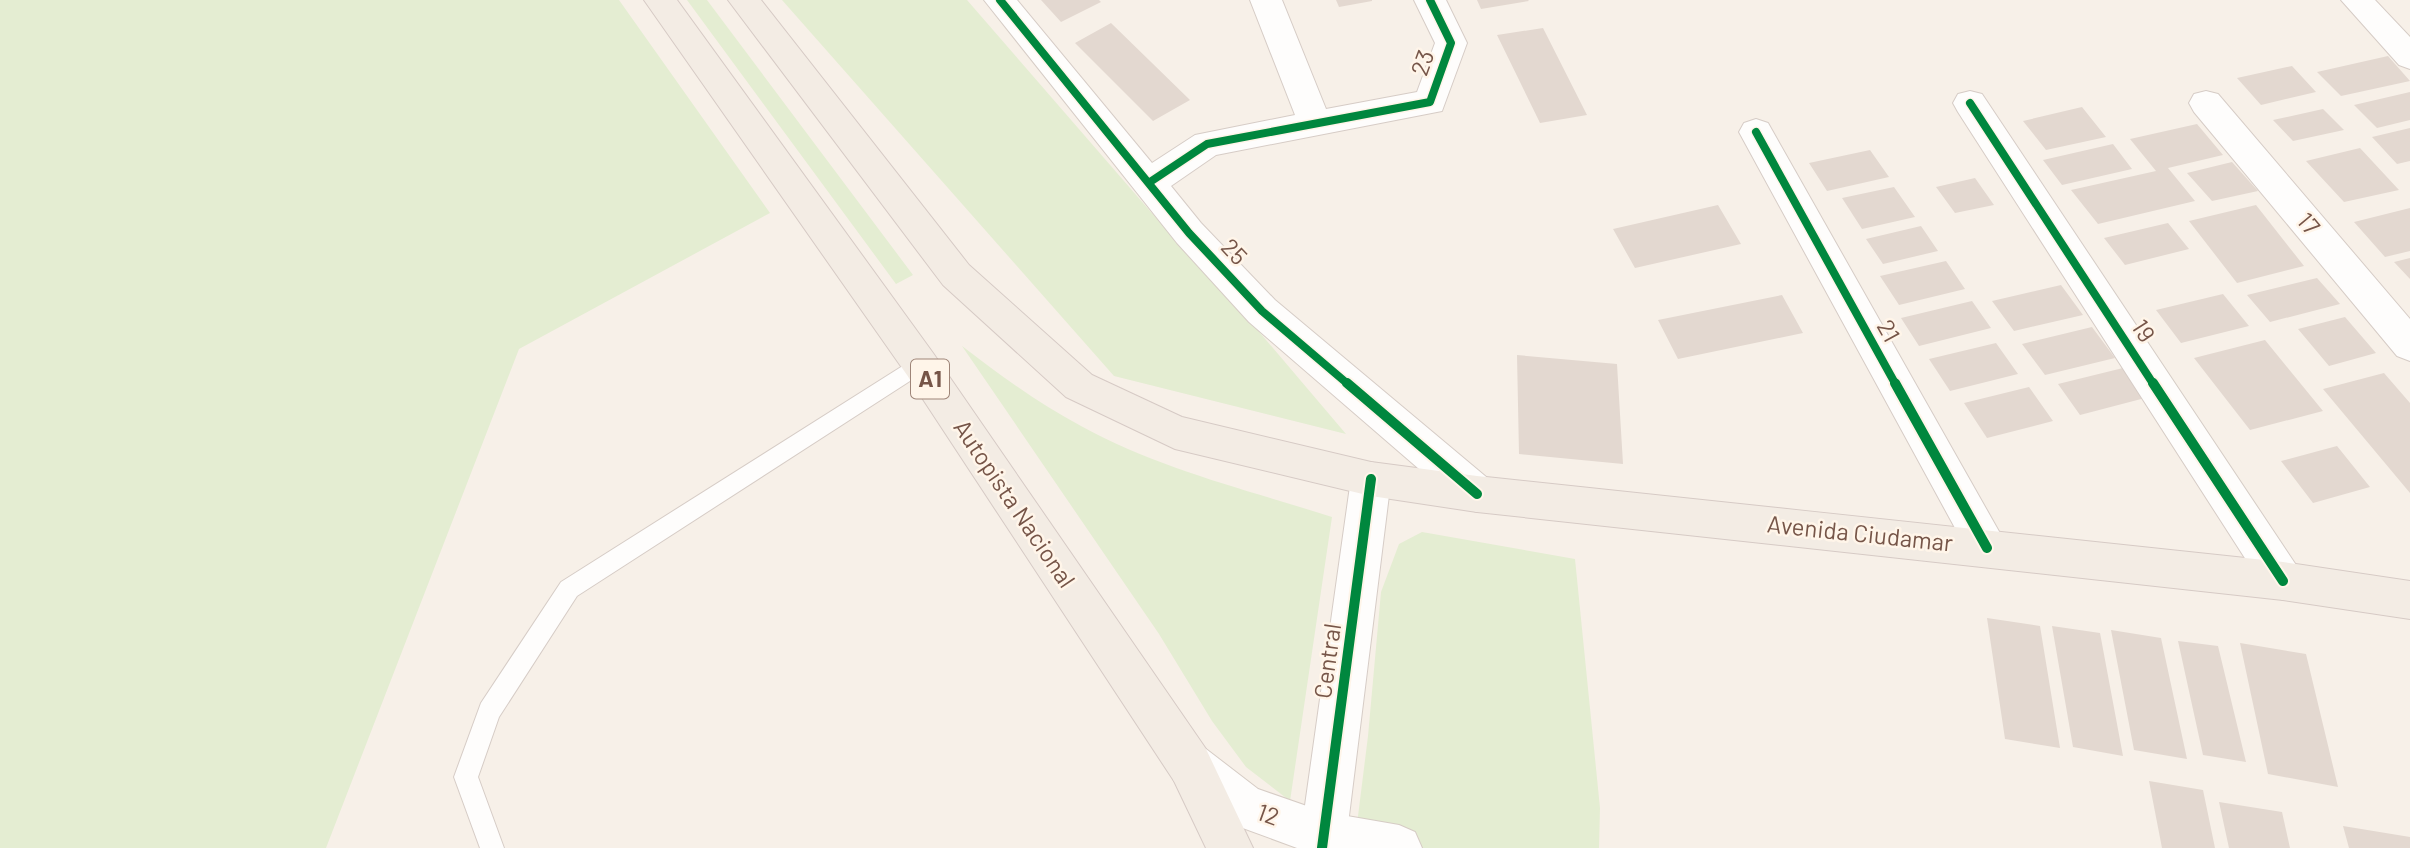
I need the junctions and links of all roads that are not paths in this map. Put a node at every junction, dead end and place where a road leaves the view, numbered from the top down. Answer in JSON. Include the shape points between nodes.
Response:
{"nodes":[{"id":1,"x":660,"y":0,"type":"edge"},
{"id":2,"x":744,"y":0,"type":"edge"},
{"id":3,"x":1000,"y":0,"type":"edge"},
{"id":4,"x":1266,"y":0,"type":"edge"},
{"id":5,"x":1430,"y":0,"type":"edge"},
{"id":6,"x":2357,"y":0,"type":"edge"},
{"id":7,"x":2410,"y":58,"type":"edge"},
{"id":8,"x":1970,"y":103,"type":"dead end"},
{"id":9,"x":2206,"y":103,"type":"dead end"},
{"id":10,"x":1315,"y":124,"type":"junction"},
{"id":11,"x":1756,"y":132,"type":"dead end"},
{"id":12,"x":1150,"y":182,"type":"junction"},
{"id":13,"x":2410,"y":345,"type":"edge"},
{"id":14,"x":920,"y":364,"type":"junction"},
{"id":15,"x":1371,"y":478,"type":"junction"},
{"id":16,"x":1477,"y":494,"type":"junction"},
{"id":17,"x":1987,"y":548,"type":"junction"},
{"id":18,"x":2283,"y":581,"type":"junction"},
{"id":19,"x":2410,"y":600,"type":"edge"},
{"id":20,"x":1190,"y":765,"type":"junction"},
{"id":21,"x":1323,"y":841,"type":"edge"},
{"id":22,"x":492,"y":848,"type":"edge"},
{"id":23,"x":1230,"y":848,"type":"edge"},
{"id":24,"x":1399,"y":848,"type":"edge"}],
"edges":[{"from":1,"to":14,"type":"main road","name":"Autopista Nacional","number":"A1"},
{"from":2,"to":15,"type":"main road","via":[[956,275],[1079,386],[1175,432]]},
{"from":3,"to":12,"type":"street","name":"25"},
{"from":4,"to":10,"type":"street"},
{"from":5,"to":10,"type":"street","name":"23","via":[[1451,43],[1430,102]]},
{"from":6,"to":7,"type":"street"},
{"from":8,"to":18,"type":"street","name":"19"},
{"from":9,"to":13,"type":"street","name":"17"},
{"from":10,"to":12,"type":"street","via":[[1207,144]]},
{"from":11,"to":17,"type":"street","name":"21"},
{"from":12,"to":16,"type":"street","name":"25","via":[[1189,233],[1262,311]]},
{"from":14,"to":20,"type":"main road","name":"Autopista Nacional","number":"A1"},
{"from":14,"to":22,"type":"lane","via":[[569,589],[489,711],[466,777]]},
{"from":15,"to":16,"type":"main road"},
{"from":15,"to":21,"type":"street","name":"Central"},
{"from":16,"to":17,"type":"main road","name":"Avenida Ciudamar"},
{"from":17,"to":18,"type":"main road","name":"Avenida Ciudamar"},
{"from":18,"to":19,"type":"main road","name":"Avenida Ciudamar"},
{"from":20,"to":21,"type":"street","name":"12","via":[[1245,807]]},
{"from":20,"to":23,"type":"main road","name":"Autopista Nacional","number":"A1"},
{"from":21,"to":24,"type":"street","name":"12"}]}
